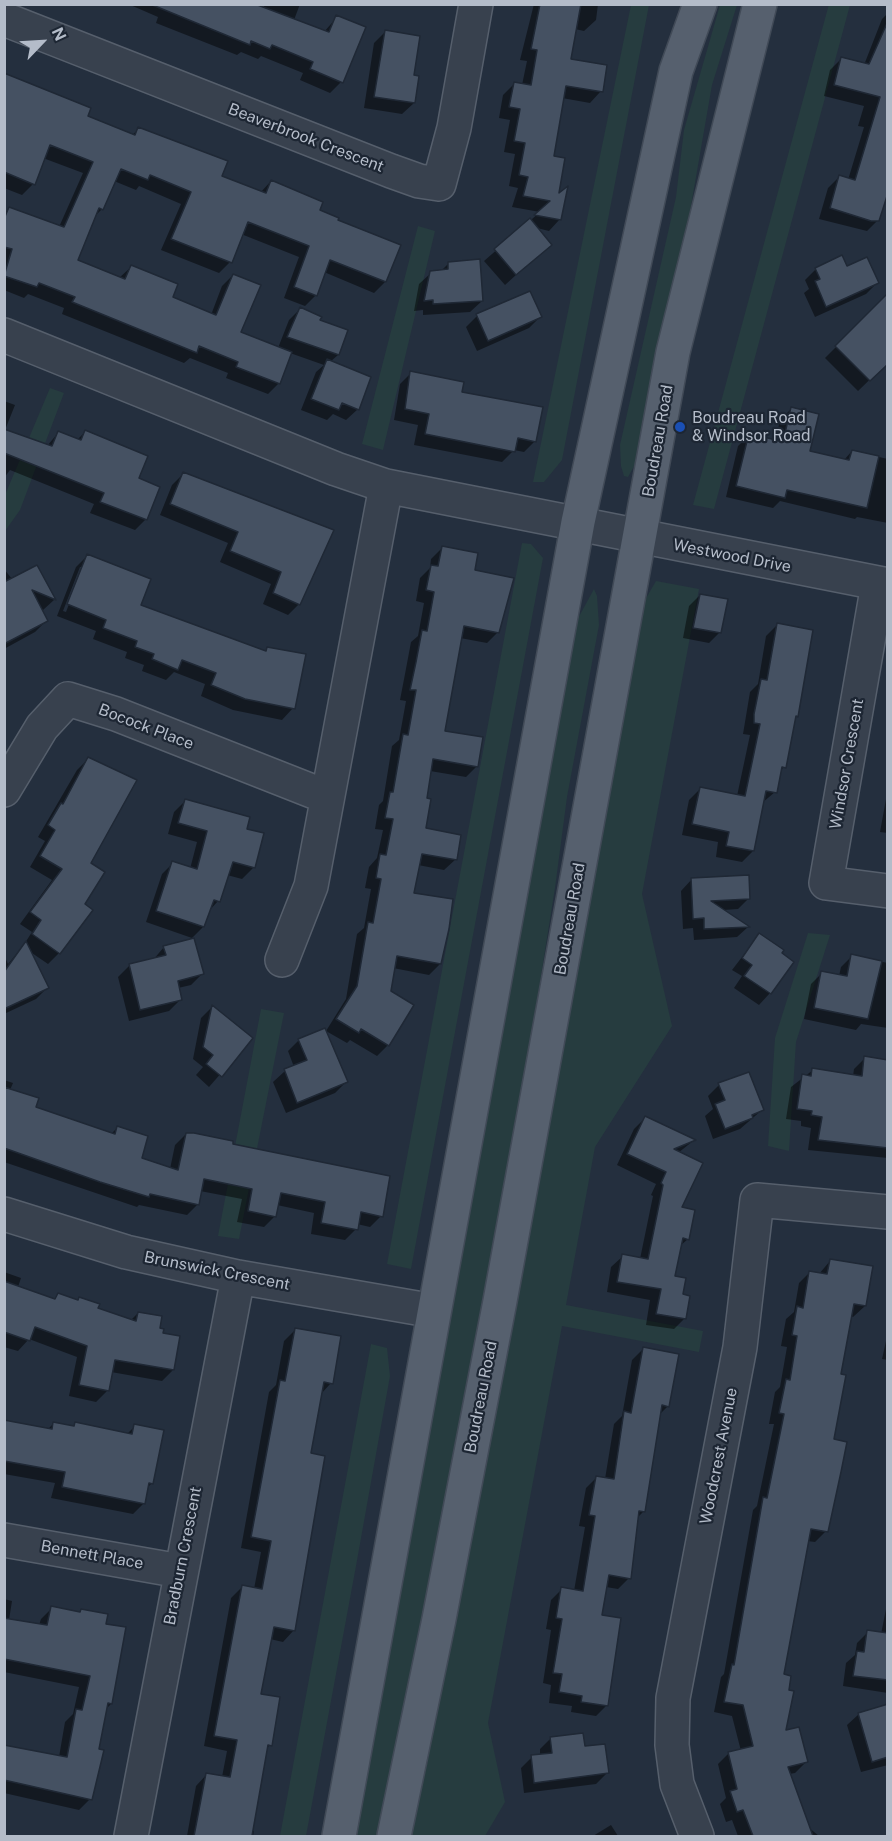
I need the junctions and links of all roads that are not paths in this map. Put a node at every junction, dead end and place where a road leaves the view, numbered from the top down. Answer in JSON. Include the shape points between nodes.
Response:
{"nodes":[{"id":1,"x":476,"y":4,"type":"edge"},
{"id":2,"x":700,"y":4,"type":"edge"},
{"id":3,"x":760,"y":4,"type":"edge"},
{"id":4,"x":4,"y":19,"type":"edge"},
{"id":5,"x":4,"y":335,"type":"edge"},
{"id":6,"x":386,"y":486,"type":"junction"},
{"id":7,"x":578,"y":522,"type":"junction"},
{"id":8,"x":641,"y":537,"type":"junction"},
{"id":9,"x":883,"y":584,"type":"edge"},
{"id":10,"x":4,"y":790,"type":"edge"},
{"id":11,"x":327,"y":797,"type":"junction"},
{"id":12,"x":888,"y":891,"type":"edge"},
{"id":13,"x":282,"y":960,"type":"dead end"},
{"id":14,"x":888,"y":1212,"type":"edge"},
{"id":15,"x":4,"y":1214,"type":"edge"},
{"id":16,"x":238,"y":1276,"type":"junction"},
{"id":17,"x":434,"y":1311,"type":"junction"},
{"id":18,"x":4,"y":1540,"type":"edge"},
{"id":19,"x":180,"y":1570,"type":"junction"},
{"id":20,"x":131,"y":1836,"type":"edge"},
{"id":21,"x":339,"y":1836,"type":"edge"},
{"id":22,"x":394,"y":1836,"type":"edge"},
{"id":23,"x":697,"y":1836,"type":"edge"}],
"edges":[{"from":1,"to":4,"type":"street","name":"Beaverbrook Crescent","via":[[440,184],[391,171]]},
{"from":2,"to":7,"type":"main road","via":[[676,71]]},
{"from":3,"to":8,"type":"main road","name":"Boudreau Road","via":[[673,352]]},
{"from":5,"to":6,"type":"street"},
{"from":6,"to":7,"type":"street"},
{"from":6,"to":11,"type":"street"},
{"from":7,"to":8,"type":"street","name":"Westwood Drive"},
{"from":7,"to":17,"type":"main road"},
{"from":8,"to":9,"type":"street","name":"Westwood Drive"},
{"from":8,"to":22,"type":"main road","name":"Boudreau Road","via":[[444,1596]]},
{"from":9,"to":12,"type":"street","name":"Windsor Crescent","via":[[826,883]]},
{"from":10,"to":11,"type":"street","name":"Bocock Place","via":[[42,727],[68,699],[117,714]]},
{"from":11,"to":13,"type":"street","via":[[311,886]]},
{"from":14,"to":23,"type":"street","name":"Woodcrest Avenue","via":[[758,1200],[740,1347],[673,1698],[672,1745],[677,1784]]},
{"from":15,"to":16,"type":"street","name":"Brunswick Crescent","via":[[126,1252]]},
{"from":16,"to":17,"type":"street","name":"Brunswick Crescent"},
{"from":16,"to":19,"type":"street","name":"Bradburn Crescent"},
{"from":17,"to":21,"type":"main road"},
{"from":18,"to":19,"type":"street","name":"Bennett Place"},
{"from":19,"to":20,"type":"street","name":"Bradburn Crescent"}]}
